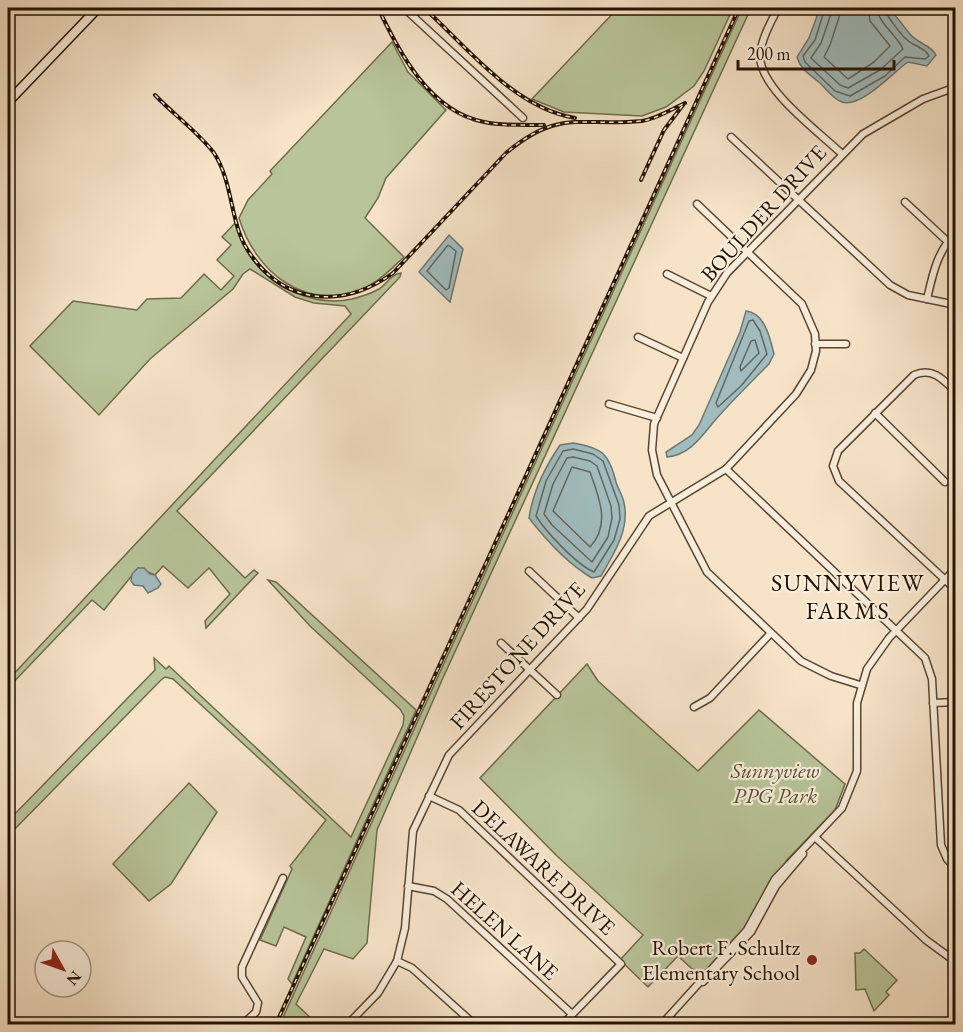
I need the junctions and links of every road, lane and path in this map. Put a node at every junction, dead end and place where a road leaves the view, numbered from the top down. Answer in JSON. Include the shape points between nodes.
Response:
{"nodes":[{"id":1,"x":98,"y":8,"type":"edge"},
{"id":2,"x":404,"y":8,"type":"edge"},
{"id":3,"x":778,"y":8,"type":"edge"},
{"id":4,"x":956,"y":87,"type":"edge"},
{"id":5,"x":8,"y":102,"type":"edge"},
{"id":6,"x":523,"y":118,"type":"dead end"},
{"id":7,"x":731,"y":137,"type":"dead end"},
{"id":8,"x":842,"y":154,"type":"junction"},
{"id":9,"x":797,"y":199,"type":"junction"},
{"id":10,"x":905,"y":202,"type":"dead end"},
{"id":11,"x":697,"y":204,"type":"dead end"},
{"id":12,"x":956,"y":232,"type":"edge"},
{"id":13,"x":946,"y":241,"type":"junction"},
{"id":14,"x":747,"y":251,"type":"junction"},
{"id":15,"x":667,"y":274,"type":"dead end"},
{"id":16,"x":711,"y":296,"type":"junction"},
{"id":17,"x":927,"y":299,"type":"junction"},
{"id":18,"x":956,"y":305,"type":"edge"},
{"id":19,"x":638,"y":337,"type":"dead end"},
{"id":20,"x":815,"y":344,"type":"junction"},
{"id":21,"x":846,"y":344,"type":"dead end"},
{"id":22,"x":683,"y":358,"type":"junction"},
{"id":23,"x":956,"y":392,"type":"edge"},
{"id":24,"x":609,"y":404,"type":"dead end"},
{"id":25,"x":875,"y":413,"type":"junction"},
{"id":26,"x":657,"y":418,"type":"junction"},
{"id":27,"x":726,"y":469,"type":"junction"},
{"id":28,"x":945,"y":482,"type":"dead end"},
{"id":29,"x":669,"y":502,"type":"junction"},
{"id":30,"x":956,"y":568,"type":"edge"},
{"id":31,"x":529,"y":571,"type":"dead end"},
{"id":32,"x":944,"y":579,"type":"junction"},
{"id":33,"x":956,"y":590,"type":"edge"},
{"id":34,"x":579,"y":618,"type":"junction"},
{"id":35,"x":898,"y":630,"type":"junction"},
{"id":36,"x":770,"y":634,"type":"junction"},
{"id":37,"x":501,"y":643,"type":"dead end"},
{"id":38,"x":530,"y":670,"type":"junction"},
{"id":39,"x":860,"y":685,"type":"junction"},
{"id":40,"x":557,"y":695,"type":"dead end"},
{"id":41,"x":956,"y":702,"type":"edge"},
{"id":42,"x":933,"y":703,"type":"junction"},
{"id":43,"x":694,"y":707,"type":"dead end"},
{"id":44,"x":429,"y":796,"type":"junction"},
{"id":45,"x":816,"y":838,"type":"junction"},
{"id":46,"x":956,"y":869,"type":"edge"},
{"id":47,"x":283,"y":878,"type":"dead end"},
{"id":48,"x":408,"y":886,"type":"junction"},
{"id":49,"x":397,"y":961,"type":"junction"},
{"id":50,"x":956,"y":962,"type":"edge"},
{"id":51,"x":572,"y":1014,"type":"junction"},
{"id":52,"x":243,"y":1024,"type":"edge"},
{"id":53,"x":348,"y":1024,"type":"edge"},
{"id":54,"x":474,"y":1024,"type":"edge"},
{"id":55,"x":563,"y":1024,"type":"edge"},
{"id":56,"x":662,"y":1024,"type":"edge"}],
"edges":[{"from":1,"to":5,"type":"street"},
{"from":2,"to":6,"type":"street"},
{"from":3,"to":8,"type":"street","via":[[762,44],[763,72],[774,90]]},
{"from":4,"to":8,"type":"street","name":"BOULDER DRIVE","via":[[886,119]]},
{"from":7,"to":9,"type":"street"},
{"from":8,"to":9,"type":"street","name":"BOULDER DRIVE"},
{"from":9,"to":14,"type":"street","name":"BOULDER DRIVE"},
{"from":9,"to":17,"type":"street","via":[[891,285],[908,295]]},
{"from":10,"to":13,"type":"street"},
{"from":11,"to":14,"type":"street","name":"FIRESTONE DRIVE"},
{"from":12,"to":13,"type":"street"},
{"from":13,"to":17,"type":"street","via":[[935,263]]},
{"from":14,"to":16,"type":"street","name":"BOULDER DRIVE"},
{"from":14,"to":20,"type":"street","name":"FIRESTONE DRIVE","via":[[802,304],[811,321]]},
{"from":15,"to":16,"type":"street"},
{"from":16,"to":22,"type":"street","name":"BOULDER DRIVE"},
{"from":17,"to":18,"type":"street"},
{"from":19,"to":22,"type":"street"},
{"from":20,"to":21,"type":"street"},
{"from":20,"to":27,"type":"street","name":"FIRESTONE DRIVE","via":[[804,385]]},
{"from":22,"to":26,"type":"street","name":"BOULDER DRIVE"},
{"from":23,"to":25,"type":"street","via":[[935,374],[919,372]]},
{"from":24,"to":26,"type":"street"},
{"from":25,"to":28,"type":"street"},
{"from":25,"to":32,"type":"street","via":[[838,450],[833,460],[834,471],[839,481]]},
{"from":26,"to":29,"type":"street","name":"BOULDER DRIVE","via":[[654,464]]},
{"from":27,"to":29,"type":"street","name":"FIRESTONE DRIVE"},
{"from":27,"to":35,"type":"street"},
{"from":29,"to":34,"type":"street","name":"FIRESTONE DRIVE","via":[[649,516]]},
{"from":29,"to":36,"type":"street","name":"BOULDER DRIVE","via":[[707,572]]},
{"from":30,"to":32,"type":"street"},
{"from":31,"to":34,"type":"street"},
{"from":32,"to":33,"type":"street"},
{"from":32,"to":35,"type":"street"},
{"from":34,"to":38,"type":"street","name":"FIRESTONE DRIVE"},
{"from":35,"to":39,"type":"street","via":[[872,659]]},
{"from":35,"to":42,"type":"street","via":[[925,658],[931,674]]},
{"from":36,"to":39,"type":"street","name":"BOULDER DRIVE","via":[[811,667]]},
{"from":36,"to":43,"type":"street","via":[[710,698]]},
{"from":37,"to":38,"type":"street"},
{"from":38,"to":40,"type":"street"},
{"from":38,"to":44,"type":"street","name":"FIRESTONE DRIVE","via":[[449,755]]},
{"from":39,"to":45,"type":"street","via":[[855,780],[842,808]]},
{"from":41,"to":42,"type":"street"},
{"from":42,"to":46,"type":"street","via":[[941,845],[946,859]]},
{"from":44,"to":48,"type":"street","name":"FIRESTONE DRIVE","via":[[411,840]]},
{"from":44,"to":51,"type":"street","name":"DELAWARE DRIVE","via":[[459,810],[621,964]]},
{"from":45,"to":50,"type":"street","via":[[926,940]]},
{"from":45,"to":56,"type":"street","via":[[775,879],[747,930]]},
{"from":47,"to":52,"type":"street","via":[[242,967],[242,977],[258,1004]]},
{"from":48,"to":49,"type":"street","name":"FIRESTONE DRIVE"},
{"from":48,"to":51,"type":"street","name":"HELEN LANE","via":[[441,895]]},
{"from":49,"to":53,"type":"street","name":"FIRESTONE DRIVE","via":[[378,993]]},
{"from":49,"to":54,"type":"street","via":[[412,968]]},
{"from":51,"to":55,"type":"street","name":"DELAWARE DRIVE"}]}
